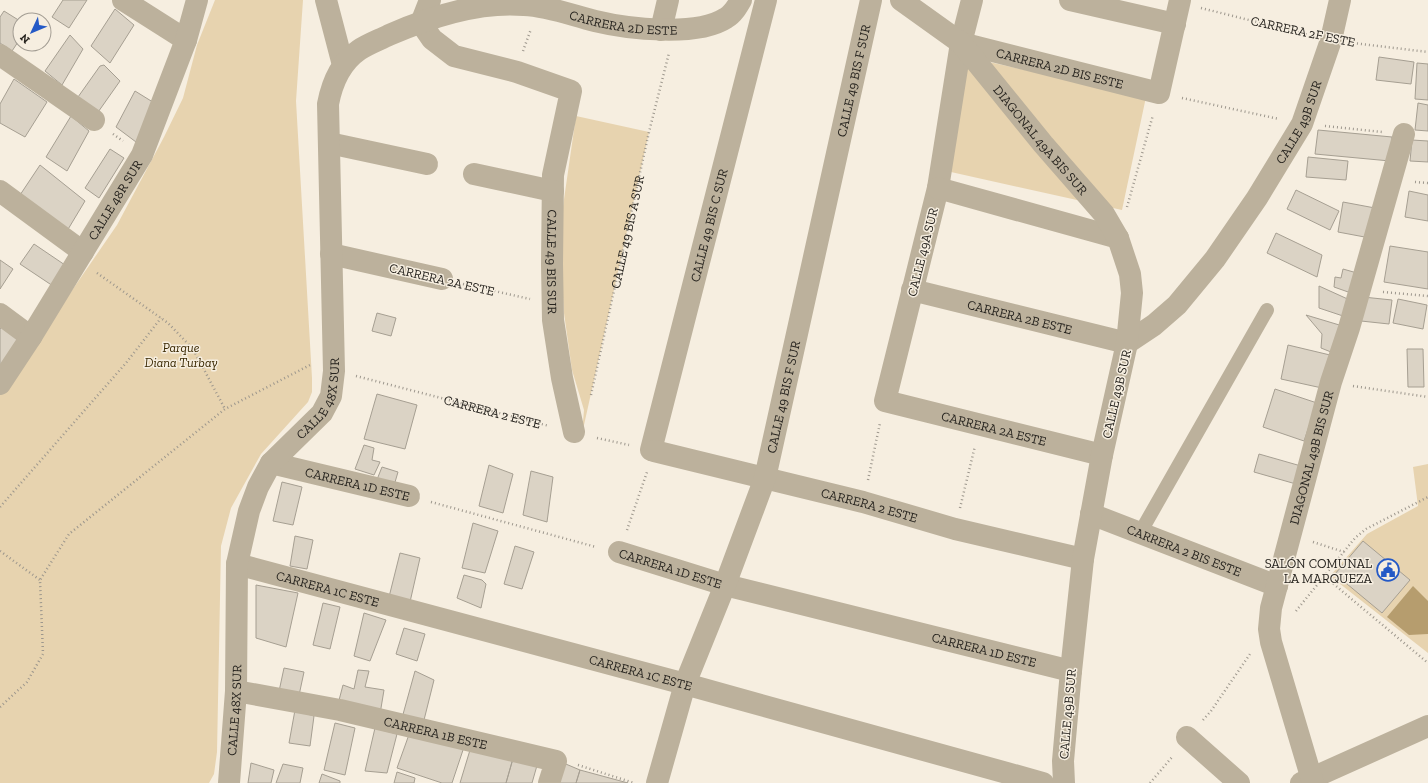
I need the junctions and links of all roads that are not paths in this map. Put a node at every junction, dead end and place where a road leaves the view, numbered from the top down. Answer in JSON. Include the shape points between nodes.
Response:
{"nodes":[{"id":1,"x":123,"y":0,"type":"edge"},
{"id":2,"x":197,"y":0,"type":"edge"},
{"id":3,"x":326,"y":0,"type":"edge"},
{"id":4,"x":430,"y":0,"type":"edge"},
{"id":5,"x":668,"y":0,"type":"edge"},
{"id":6,"x":741,"y":0,"type":"edge"},
{"id":7,"x":766,"y":0,"type":"edge"},
{"id":8,"x":871,"y":0,"type":"edge"},
{"id":9,"x":901,"y":0,"type":"edge"},
{"id":10,"x":972,"y":0,"type":"edge"},
{"id":11,"x":1070,"y":0,"type":"edge"},
{"id":12,"x":1340,"y":0,"type":"edge"},
{"id":13,"x":1180,"y":1,"type":"edge"},
{"id":14,"x":551,"y":4,"type":"edge"},
{"id":15,"x":421,"y":23,"type":"junction"},
{"id":16,"x":1175,"y":24,"type":"junction"},
{"id":17,"x":668,"y":30,"type":"junction"},
{"id":18,"x":186,"y":40,"type":"junction"},
{"id":19,"x":961,"y":43,"type":"junction"},
{"id":20,"x":0,"y":55,"type":"edge"},
{"id":21,"x":343,"y":65,"type":"junction"},
{"id":22,"x":94,"y":120,"type":"road end"},
{"id":23,"x":1404,"y":134,"type":"dead end"},
{"id":24,"x":329,"y":143,"type":"junction"},
{"id":25,"x":427,"y":164,"type":"dead end"},
{"id":26,"x":474,"y":174,"type":"dead end"},
{"id":27,"x":938,"y":188,"type":"junction"},
{"id":28,"x":553,"y":190,"type":"junction"},
{"id":29,"x":0,"y":191,"type":"edge"},
{"id":30,"x":1118,"y":238,"type":"junction"},
{"id":31,"x":331,"y":254,"type":"junction"},
{"id":32,"x":80,"y":256,"type":"junction"},
{"id":33,"x":442,"y":279,"type":"road end"},
{"id":34,"x":912,"y":290,"type":"junction"},
{"id":35,"x":1267,"y":310,"type":"dead end"},
{"id":36,"x":0,"y":314,"type":"edge"},
{"id":37,"x":31,"y":337,"type":"junction"},
{"id":38,"x":1127,"y":343,"type":"junction"},
{"id":39,"x":0,"y":384,"type":"edge"},
{"id":40,"x":885,"y":401,"type":"joint"},
{"id":41,"x":574,"y":432,"type":"road end"},
{"id":42,"x":652,"y":450,"type":"joint"},
{"id":43,"x":1102,"y":455,"type":"junction"},
{"id":44,"x":271,"y":463,"type":"junction"},
{"id":45,"x":766,"y":478,"type":"junction"},
{"id":46,"x":409,"y":496,"type":"road end"},
{"id":47,"x":1091,"y":514,"type":"junction"},
{"id":48,"x":1140,"y":533,"type":"junction"},
{"id":49,"x":619,"y":552,"type":"road end"},
{"id":50,"x":1083,"y":559,"type":"junction"},
{"id":51,"x":237,"y":564,"type":"junction"},
{"id":52,"x":725,"y":585,"type":"junction"},
{"id":53,"x":1277,"y":586,"type":"junction"},
{"id":54,"x":1071,"y":671,"type":"junction"},
{"id":55,"x":685,"y":684,"type":"junction"},
{"id":56,"x":236,"y":691,"type":"junction"},
{"id":57,"x":1428,"y":726,"type":"edge"},
{"id":58,"x":1187,"y":738,"type":"road end"},
{"id":59,"x":1309,"y":781,"type":"edge"},
{"id":60,"x":229,"y":783,"type":"edge"},
{"id":61,"x":550,"y":783,"type":"edge"},
{"id":62,"x":657,"y":783,"type":"edge"},
{"id":63,"x":1043,"y":783,"type":"edge"},
{"id":64,"x":1064,"y":783,"type":"edge"},
{"id":65,"x":1239,"y":783,"type":"edge"}],
"edges":[{"from":1,"to":18,"type":"street"},
{"from":2,"to":18,"type":"street","name":"CALLE 48R SUR"},
{"from":3,"to":21,"type":"street"},
{"from":4,"to":15,"type":"street"},
{"from":5,"to":17,"type":"street"},
{"from":6,"to":17,"type":"street","name":"CARRERA 2D ESTE","via":[[735,11],[720,22],[703,27]]},
{"from":7,"to":42,"type":"street","name":"CALLE 49 BIS C SUR"},
{"from":8,"to":45,"type":"street","name":"CALLE 49 BIS F SUR"},
{"from":9,"to":19,"type":"street"},
{"from":10,"to":19,"type":"street","name":"CALLE 49A SUR"},
{"from":11,"to":16,"type":"street"},
{"from":12,"to":38,"type":"street","name":"CALLE 49B SUR","via":[[1331,40],[1302,124],[1257,198],[1215,259],[1177,305],[1154,325]]},
{"from":13,"to":16,"type":"street"},
{"from":14,"to":15,"type":"street","name":"CARRERA 2D ESTE","via":[[492,5],[454,12]]},
{"from":14,"to":17,"type":"street","name":"CARRERA 2D ESTE","via":[[597,21]]},
{"from":15,"to":21,"type":"street","name":"CARRERA 2D ESTE","via":[[374,41],[358,50]]},
{"from":15,"to":28,"type":"street","name":"CALLE 49 BIS SUR","via":[[432,39],[454,56],[517,72],[570,91],[553,176]]},
{"from":16,"to":19,"type":"street","name":"CARRERA 2D BIS ESTE","via":[[1159,93]]},
{"from":18,"to":32,"type":"street","name":"CALLE 48R SUR","via":[[142,155]]},
{"from":19,"to":27,"type":"street","name":"CALLE 49A SUR"},
{"from":19,"to":30,"type":"street","name":"DIAGONAL 49A BIS SUR","via":[[1104,214]]},
{"from":20,"to":22,"type":"street"},
{"from":21,"to":24,"type":"street","name":"CALLE 48X SUR","via":[[335,78],[329,97]]},
{"from":23,"to":53,"type":"street","name":"DIAGONAL 49B BIS SUR","via":[[1331,382]]},
{"from":24,"to":25,"type":"street"},
{"from":24,"to":31,"type":"street","name":"CALLE 48X SUR"},
{"from":26,"to":28,"type":"street"},
{"from":27,"to":30,"type":"street"},
{"from":27,"to":34,"type":"street","name":"CALLE 49A SUR"},
{"from":28,"to":41,"type":"street","name":"CALLE 49 BIS SUR","via":[[553,320]]},
{"from":29,"to":32,"type":"street"},
{"from":30,"to":38,"type":"street","name":"DIAGONAL 49A BIS SUR","via":[[1130,274],[1132,293]]},
{"from":31,"to":33,"type":"street","name":"CARRERA 2A ESTE"},
{"from":31,"to":44,"type":"street","name":"CALLE 48X SUR","via":[[334,362],[331,396],[322,413]]},
{"from":32,"to":37,"type":"street","name":"CALLE 48R SUR"},
{"from":34,"to":38,"type":"street","name":"CARRERA 2B ESTE"},
{"from":34,"to":40,"type":"street","name":"CALLE 49A SUR"},
{"from":35,"to":48,"type":"lane"},
{"from":36,"to":37,"type":"street"},
{"from":37,"to":39,"type":"street","name":"CALLE 48R SUR"},
{"from":38,"to":43,"type":"street","name":"CALLE 49B SUR"},
{"from":40,"to":43,"type":"street","name":"CARRERA 2A ESTE"},
{"from":42,"to":45,"type":"street","name":"CARRERA 2 ESTE"},
{"from":43,"to":47,"type":"street","name":"CALLE 49B SUR"},
{"from":44,"to":46,"type":"street","name":"CARRERA 1D ESTE"},
{"from":44,"to":51,"type":"street","name":"CALLE 48X SUR","via":[[249,511]]},
{"from":45,"to":50,"type":"street","name":"CARRERA 2 ESTE","via":[[863,502],[955,529]]},
{"from":45,"to":52,"type":"street","name":"CALLE 49 BIS F SUR"},
{"from":47,"to":48,"type":"street","name":"CARRERA 2 BIS ESTE"},
{"from":47,"to":50,"type":"street","name":"CALLE 49B SUR"},
{"from":48,"to":53,"type":"street","name":"CARRERA 2 BIS ESTE"},
{"from":49,"to":52,"type":"street","name":"CARRERA 1D ESTE"},
{"from":50,"to":54,"type":"street","name":"CALLE 49B SUR"},
{"from":51,"to":55,"type":"street","name":"CARRERA 1C ESTE"},
{"from":51,"to":56,"type":"street","name":"CALLE 48X SUR"},
{"from":52,"to":54,"type":"street","name":"CARRERA 1D ESTE"},
{"from":52,"to":55,"type":"street","name":"CALLE 49 BIS F SUR"},
{"from":53,"to":59,"type":"street","name":"DIAGONAL 49B BIS SUR","via":[[1271,608],[1271,642]]},
{"from":54,"to":64,"type":"street","name":"CALLE 49B SUR","via":[[1063,761]]},
{"from":55,"to":62,"type":"street","name":"CALLE 49 BIS F SUR"},
{"from":55,"to":63,"type":"street","name":"CARRERA 1C ESTE"},
{"from":56,"to":60,"type":"street","name":"CALLE 48X SUR"},
{"from":56,"to":61,"type":"street","name":"CARRERA 1B ESTE","via":[[340,710],[556,761]]},
{"from":57,"to":59,"type":"street"},
{"from":58,"to":65,"type":"street"}]}
